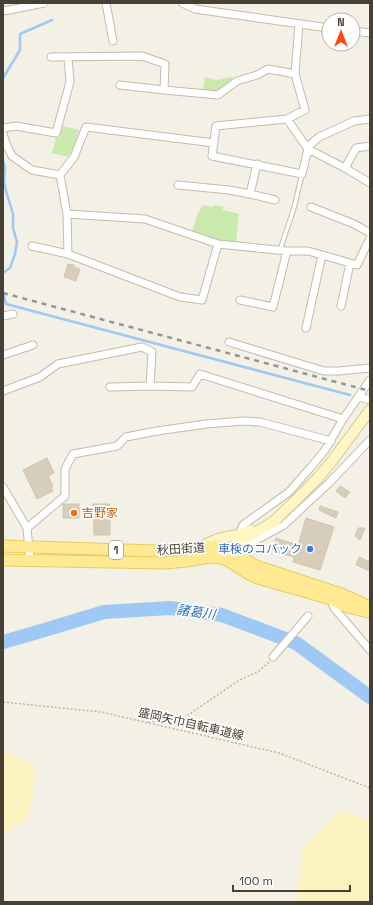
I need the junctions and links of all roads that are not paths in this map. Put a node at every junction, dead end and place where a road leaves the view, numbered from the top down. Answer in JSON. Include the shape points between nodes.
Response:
{"nodes":[{"id":1,"x":44,"y":3,"type":"edge"},
{"id":2,"x":106,"y":3,"type":"edge"},
{"id":3,"x":182,"y":3,"type":"edge"},
{"id":4,"x":7,"y":8,"type":"edge"},
{"id":5,"x":299,"y":24,"type":"junction"},
{"id":6,"x":321,"y":27,"type":"edge"},
{"id":7,"x":113,"y":41,"type":"dead end"},
{"id":8,"x":51,"y":57,"type":"dead end"},
{"id":9,"x":68,"y":57,"type":"junction"},
{"id":10,"x":295,"y":74,"type":"junction"},
{"id":11,"x":120,"y":86,"type":"dead end"},
{"id":12,"x":164,"y":90,"type":"junction"},
{"id":13,"x":287,"y":119,"type":"junction"},
{"id":14,"x":370,"y":119,"type":"edge"},
{"id":15,"x":3,"y":128,"type":"edge"},
{"id":16,"x":3,"y":134,"type":"edge"},
{"id":17,"x":214,"y":143,"type":"junction"},
{"id":18,"x":370,"y":146,"type":"edge"},
{"id":19,"x":308,"y":149,"type":"junction"},
{"id":20,"x":257,"y":164,"type":"junction"},
{"id":21,"x":345,"y":168,"type":"junction"},
{"id":22,"x":302,"y":174,"type":"junction"},
{"id":23,"x":60,"y":175,"type":"junction"},
{"id":24,"x":370,"y":183,"type":"edge"},
{"id":25,"x":178,"y":185,"type":"dead end"},
{"id":26,"x":250,"y":194,"type":"junction"},
{"id":27,"x":275,"y":200,"type":"dead end"},
{"id":28,"x":311,"y":207,"type":"dead end"},
{"id":29,"x":67,"y":214,"type":"junction"},
{"id":30,"x":370,"y":233,"type":"edge"},
{"id":31,"x":370,"y":238,"type":"edge"},
{"id":32,"x":218,"y":244,"type":"junction"},
{"id":33,"x":32,"y":246,"type":"dead end"},
{"id":34,"x":284,"y":250,"type":"junction"},
{"id":35,"x":68,"y":254,"type":"junction"},
{"id":36,"x":322,"y":255,"type":"junction"},
{"id":37,"x":350,"y":263,"type":"junction"},
{"id":38,"x":240,"y":300,"type":"dead end"},
{"id":39,"x":341,"y":306,"type":"dead end"},
{"id":40,"x":13,"y":314,"type":"dead end"},
{"id":41,"x":3,"y":316,"type":"edge"},
{"id":42,"x":306,"y":328,"type":"dead end"},
{"id":43,"x":229,"y":342,"type":"dead end"},
{"id":44,"x":33,"y":345,"type":"dead end"},
{"id":45,"x":3,"y":355,"type":"edge"},
{"id":46,"x":370,"y":368,"type":"edge"},
{"id":47,"x":370,"y":381,"type":"edge"},
{"id":48,"x":150,"y":386,"type":"junction"},
{"id":49,"x":110,"y":387,"type":"dead end"},
{"id":50,"x":3,"y":391,"type":"edge"},
{"id":51,"x":359,"y":397,"type":"junction"},
{"id":52,"x":370,"y":400,"type":"edge"},
{"id":53,"x":370,"y":411,"type":"edge"},
{"id":54,"x":343,"y":419,"type":"junction"},
{"id":55,"x":370,"y":440,"type":"edge"},
{"id":56,"x":331,"y":441,"type":"junction"},
{"id":57,"x":3,"y":487,"type":"edge"},
{"id":58,"x":27,"y":528,"type":"junction"},
{"id":59,"x":241,"y":537,"type":"junction"},
{"id":60,"x":3,"y":546,"type":"edge"},
{"id":61,"x":29,"y":546,"type":"junction"},
{"id":62,"x":197,"y":548,"type":"junction"},
{"id":63,"x":229,"y":549,"type":"junction"},
{"id":64,"x":209,"y":557,"type":"junction"},
{"id":65,"x":243,"y":558,"type":"junction"},
{"id":66,"x":3,"y":560,"type":"edge"},
{"id":67,"x":30,"y":560,"type":"junction"},
{"id":68,"x":233,"y":564,"type":"junction"},
{"id":69,"x":331,"y":599,"type":"junction"},
{"id":70,"x":370,"y":607,"type":"edge"},
{"id":71,"x":370,"y":613,"type":"edge"},
{"id":72,"x":308,"y":616,"type":"dead end"},
{"id":73,"x":370,"y":650,"type":"edge"},
{"id":74,"x":273,"y":657,"type":"road end"}],
"edges":[{"from":1,"to":4,"type":"street"},
{"from":2,"to":7,"type":"street"},
{"from":3,"to":5,"type":"street","via":[[195,9]]},
{"from":5,"to":6,"type":"street"},
{"from":5,"to":10,"type":"street"},
{"from":8,"to":9,"type":"street"},
{"from":9,"to":12,"type":"street","via":[[142,56],[165,64]]},
{"from":9,"to":15,"type":"street","via":[[70,82],[56,133],[16,126]]},
{"from":10,"to":12,"type":"street","via":[[268,69],[237,81],[218,95]]},
{"from":10,"to":13,"type":"street","via":[[305,110]]},
{"from":11,"to":12,"type":"street"},
{"from":13,"to":17,"type":"street","via":[[216,126]]},
{"from":13,"to":19,"type":"street"},
{"from":14,"to":19,"type":"street","via":[[354,121],[319,137]]},
{"from":16,"to":23,"type":"street","via":[[12,156],[32,170]]},
{"from":17,"to":20,"type":"street","via":[[212,156]]},
{"from":17,"to":23,"type":"street","via":[[86,127],[74,157]]},
{"from":18,"to":21,"type":"street","via":[[356,148]]},
{"from":19,"to":21,"type":"street"},
{"from":19,"to":22,"type":"street"},
{"from":20,"to":22,"type":"street"},
{"from":20,"to":26,"type":"street"},
{"from":21,"to":24,"type":"street"},
{"from":22,"to":34,"type":"lane"},
{"from":23,"to":29,"type":"street"},
{"from":25,"to":26,"type":"street"},
{"from":26,"to":27,"type":"street"},
{"from":28,"to":30,"type":"street"},
{"from":29,"to":32,"type":"street","via":[[145,219]]},
{"from":29,"to":35,"type":"street"},
{"from":31,"to":37,"type":"street","via":[[357,265]]},
{"from":32,"to":34,"type":"street"},
{"from":32,"to":35,"type":"street","via":[[202,300],[180,297]]},
{"from":33,"to":35,"type":"street"},
{"from":34,"to":36,"type":"street","via":[[308,251]]},
{"from":34,"to":38,"type":"street","via":[[273,307]]},
{"from":36,"to":37,"type":"street"},
{"from":36,"to":42,"type":"street"},
{"from":37,"to":39,"type":"street"},
{"from":40,"to":41,"type":"street"},
{"from":43,"to":46,"type":"street","via":[[324,371]]},
{"from":44,"to":45,"type":"street"},
{"from":47,"to":51,"type":"street"},
{"from":48,"to":49,"type":"street"},
{"from":48,"to":50,"type":"street","via":[[152,352],[142,347],[58,364],[40,377]]},
{"from":48,"to":54,"type":"street","via":[[192,387],[200,374]]},
{"from":51,"to":52,"type":"street"},
{"from":51,"to":54,"type":"street"},
{"from":53,"to":59,"type":"street","via":[[317,479],[273,522]]},
{"from":54,"to":56,"type":"street"},
{"from":55,"to":59,"type":"street","via":[[284,525],[251,543],[247,543]]},
{"from":56,"to":58,"type":"street","via":[[260,422],[244,421],[206,424],[126,437],[118,446],[73,454],[65,469],[65,496]]},
{"from":56,"to":59,"type":"street","via":[[289,492],[243,525],[240,530]]},
{"from":57,"to":58,"type":"street"},
{"from":58,"to":61,"type":"street"},
{"from":59,"to":62,"type":"street","via":[[218,539]]},
{"from":59,"to":63,"type":"street","via":[[234,540]]},
{"from":59,"to":65,"type":"street","via":[[238,550]]},
{"from":60,"to":61,"type":"main road","name":"秋田街道","number":"1"},
{"from":61,"to":62,"type":"main road","name":"秋田街道","number":"1","via":[[156,551]]},
{"from":61,"to":67,"type":"street"},
{"from":62,"to":63,"type":"main road","name":"秋田街道","number":"1","via":[[216,546]]},
{"from":63,"to":64,"type":"street"},
{"from":63,"to":65,"type":"main road","name":"秋田街道","number":"1"},
{"from":63,"to":68,"type":"street"},
{"from":64,"to":67,"type":"main road","name":"秋田街道","number":"1","via":[[165,563]]},
{"from":64,"to":68,"type":"main road","name":"秋田街道","number":"1","via":[[222,558]]},
{"from":65,"to":70,"type":"main road","name":"秋田街道","number":"1","via":[[254,565],[341,594]]},
{"from":66,"to":67,"type":"main road","name":"秋田街道","number":"1"},
{"from":68,"to":69,"type":"main road","name":"秋田街道","number":"1","via":[[258,578]]},
{"from":69,"to":71,"type":"main road","name":"秋田街道","number":"1"},
{"from":69,"to":73,"type":"street","via":[[334,608]]},
{"from":72,"to":74,"type":"street"}]}
